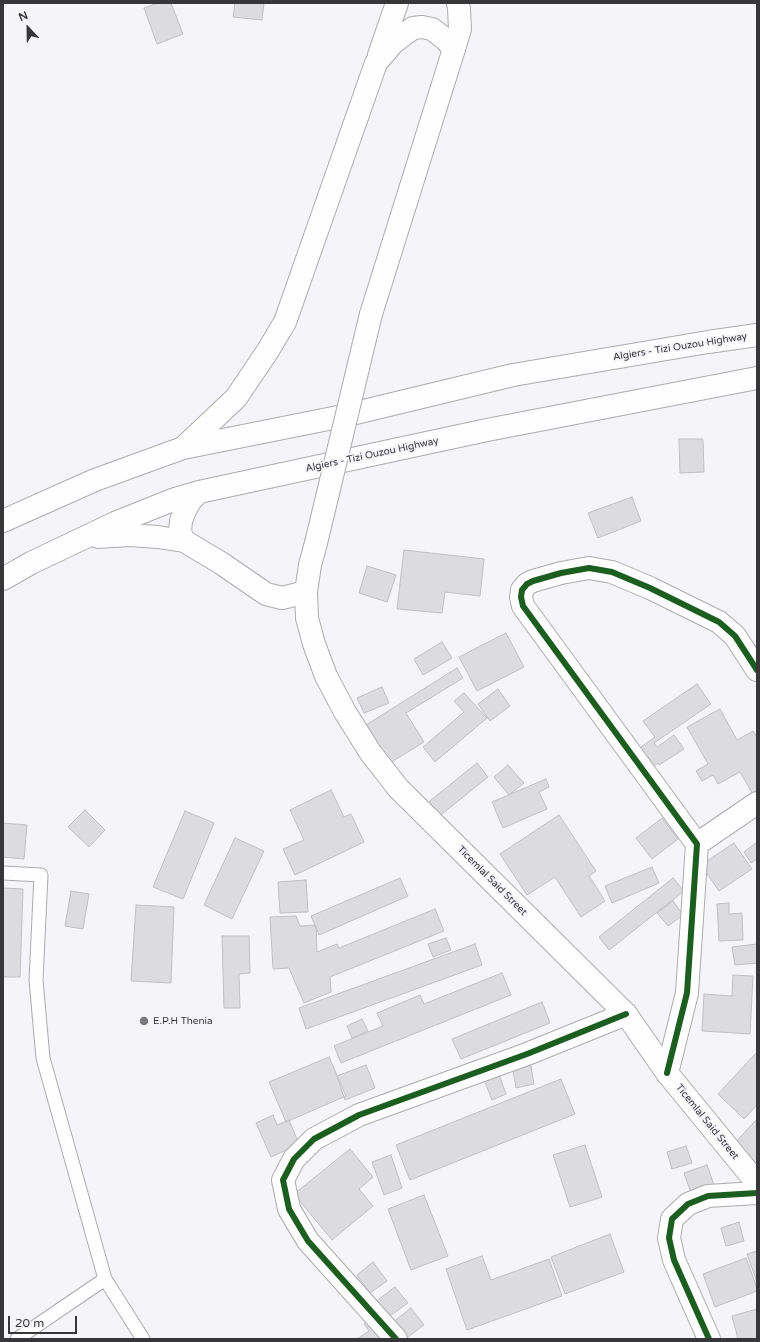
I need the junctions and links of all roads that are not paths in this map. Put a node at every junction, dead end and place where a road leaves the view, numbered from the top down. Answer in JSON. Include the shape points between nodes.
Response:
{"nodes":[{"id":1,"x":396,"y":3,"type":"edge"},
{"id":2,"x":458,"y":3,"type":"edge"},
{"id":3,"x":454,"y":49,"type":"junction"},
{"id":4,"x":376,"y":63,"type":"junction"},
{"id":5,"x":757,"y":335,"type":"edge"},
{"id":6,"x":757,"y":378,"type":"edge"},
{"id":7,"x":183,"y":448,"type":"junction"},
{"id":8,"x":199,"y":492,"type":"junction"},
{"id":9,"x":3,"y":521,"type":"edge"},
{"id":10,"x":77,"y":541,"type":"junction"},
{"id":11,"x":184,"y":541,"type":"junction"},
{"id":12,"x":3,"y":579,"type":"edge"},
{"id":13,"x":306,"y":592,"type":"junction"},
{"id":14,"x":757,"y":670,"type":"edge"},
{"id":15,"x":757,"y":803,"type":"edge"},
{"id":16,"x":697,"y":844,"type":"junction"},
{"id":17,"x":3,"y":873,"type":"edge"},
{"id":18,"x":626,"y":1014,"type":"junction"},
{"id":19,"x":667,"y":1073,"type":"junction"},
{"id":20,"x":757,"y":1183,"type":"edge"},
{"id":21,"x":757,"y":1193,"type":"edge"},
{"id":22,"x":105,"y":1279,"type":"junction"},
{"id":23,"x":17,"y":1339,"type":"edge"},
{"id":24,"x":143,"y":1339,"type":"edge"},
{"id":25,"x":396,"y":1339,"type":"edge"},
{"id":26,"x":709,"y":1339,"type":"edge"}],
"edges":[{"from":1,"to":4,"type":"main road"},
{"from":2,"to":3,"type":"main road","name":"Ticemlal Said Street","via":[[460,29]]},
{"from":3,"to":4,"type":"main road","via":[[432,29],[413,28],[393,43]]},
{"from":3,"to":13,"type":"main road","name":"Ticemlal Said Street","bridge":true,"via":[[371,314],[310,565]]},
{"from":4,"to":7,"type":"main road","via":[[285,322],[236,398]]},
{"from":5,"to":7,"type":"main road","name":"Algiers - Tizi Ouzou Highway","via":[[513,375],[343,416]]},
{"from":6,"to":8,"type":"main road","name":"Algiers - Tizi Ouzou Highway","via":[[487,430]]},
{"from":7,"to":9,"type":"main road","name":"Algiers - Tizi Ouzou Highway","via":[[95,480]]},
{"from":8,"to":10,"type":"main road","name":"Algiers - Tizi Ouzou Highway","via":[[144,511]]},
{"from":8,"to":11,"type":"main road","via":[[191,500],[181,521],[180,532]]},
{"from":10,"to":11,"type":"main road","via":[[129,535]]},
{"from":10,"to":12,"type":"main road","name":"Algiers - Tizi Ouzou Highway"},
{"from":11,"to":13,"type":"main road","via":[[266,594],[282,598]]},
{"from":13,"to":18,"type":"main road","name":"Ticemlal Said Street","via":[[307,618],[326,676],[370,752],[398,788]]},
{"from":14,"to":16,"type":"main road","via":[[735,636],[719,622],[612,572],[588,568],[561,573],[533,581],[522,590],[523,606]]},
{"from":15,"to":16,"type":"main road"},
{"from":16,"to":19,"type":"main road","via":[[687,993]]},
{"from":17,"to":22,"type":"lane","via":[[42,875],[36,980],[43,1058]]},
{"from":18,"to":19,"type":"main road","name":"Ticemlal Said Street"},
{"from":18,"to":25,"type":"main road","via":[[527,1054],[359,1115],[314,1139],[294,1159],[283,1180],[289,1209],[308,1241]]},
{"from":19,"to":20,"type":"main road","name":"Ticemlal Said Street"},
{"from":21,"to":26,"type":"main road","via":[[708,1196],[688,1204],[672,1219],[668,1238],[674,1260]]},
{"from":22,"to":23,"type":"lane"},
{"from":22,"to":24,"type":"lane"}]}
